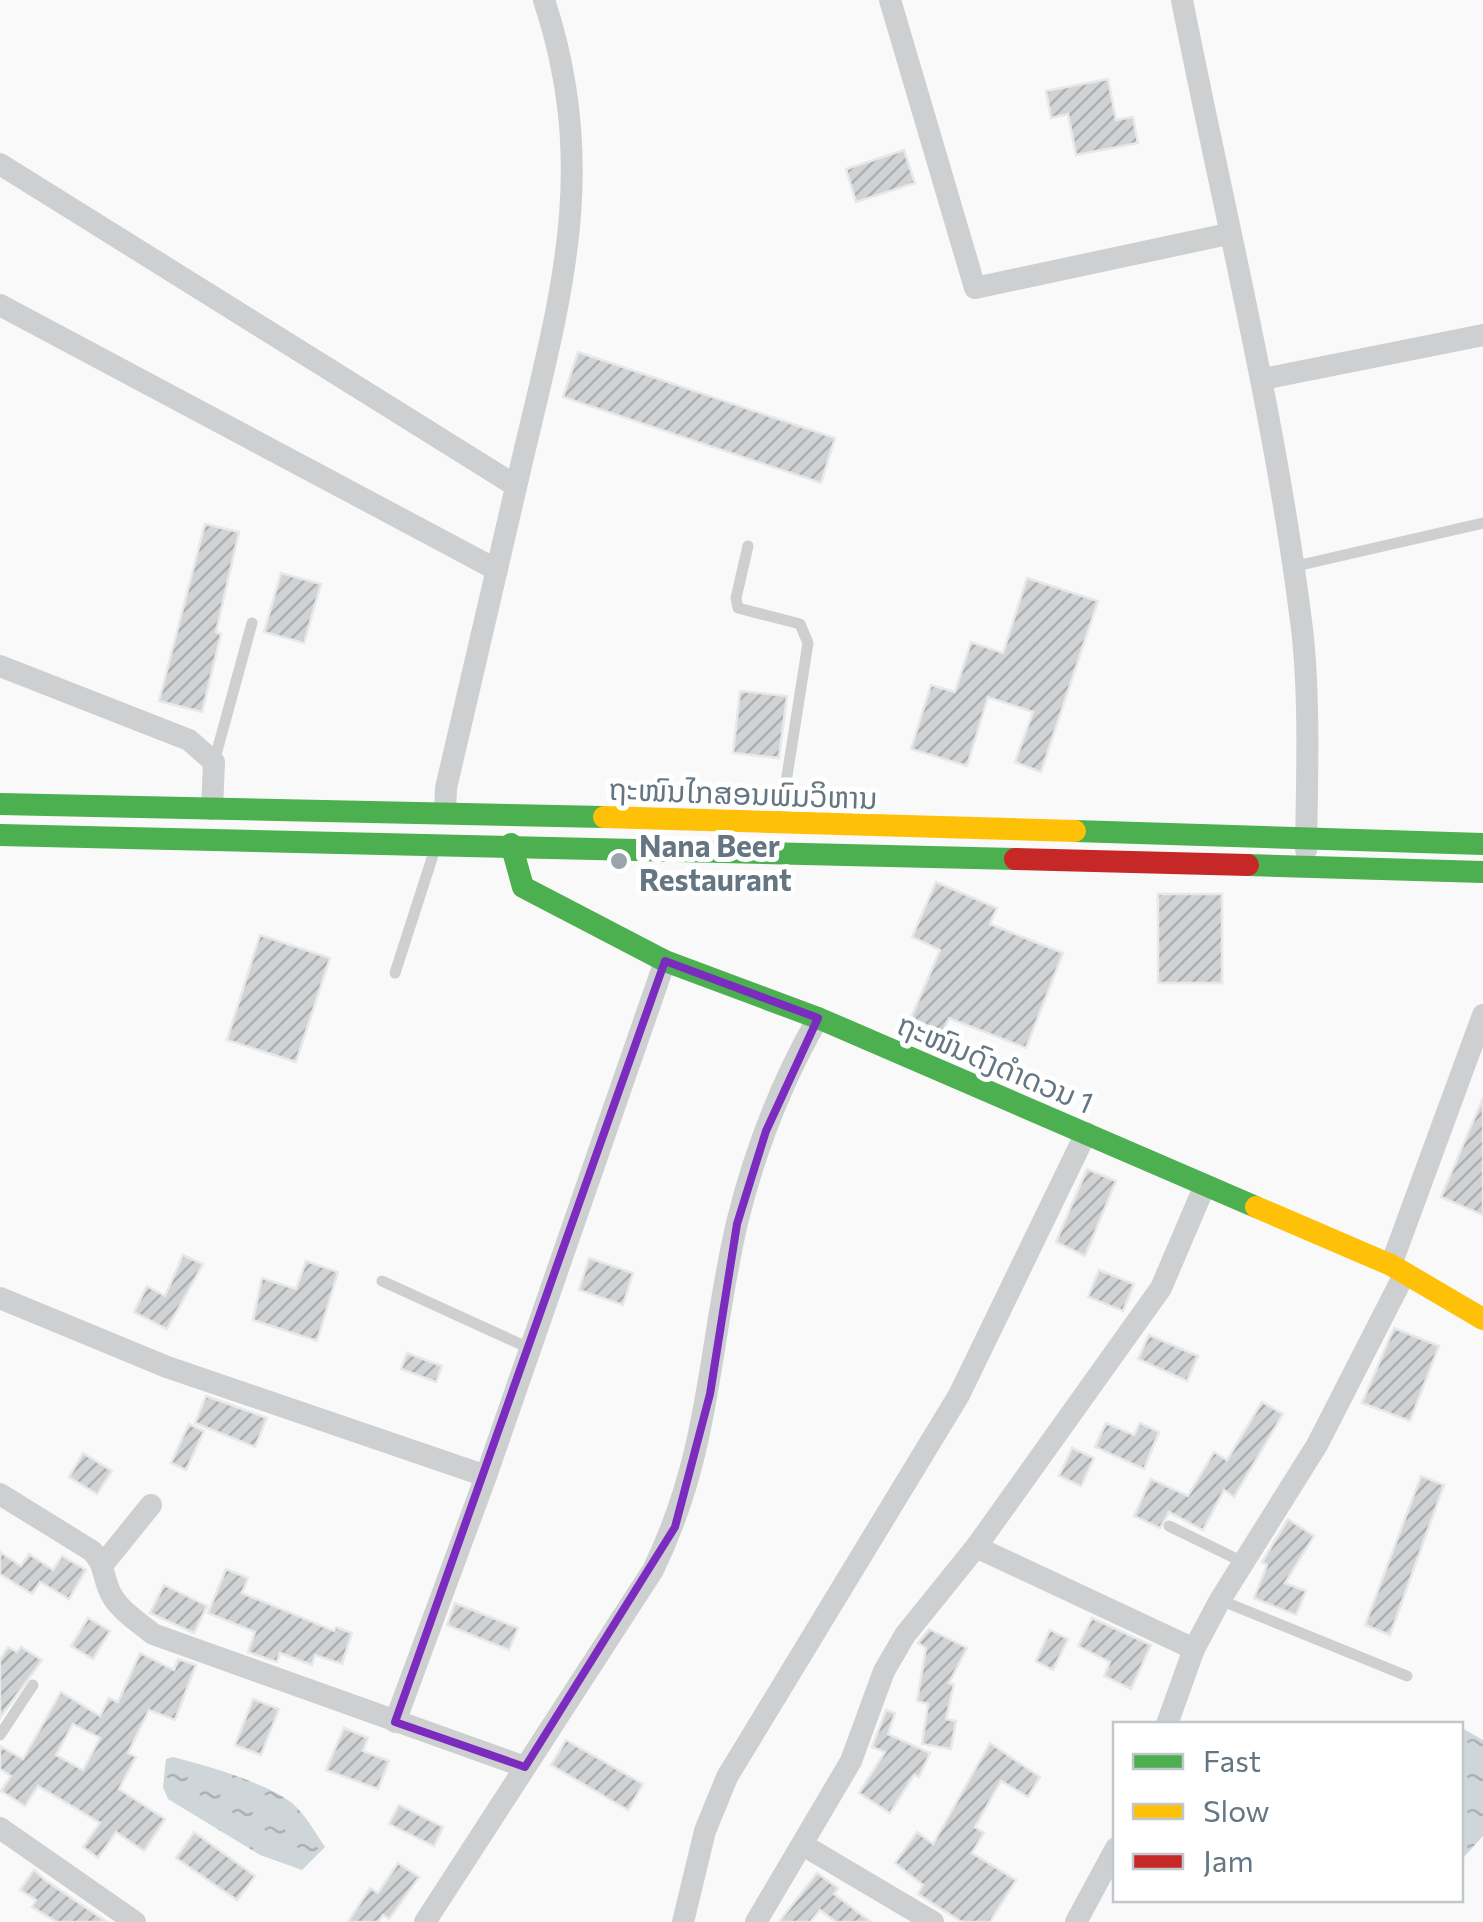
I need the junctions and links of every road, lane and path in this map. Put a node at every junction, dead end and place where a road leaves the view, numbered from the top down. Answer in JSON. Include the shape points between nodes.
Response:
{"nodes":[{"id":1,"x":544,"y":0,"type":"edge"},
{"id":2,"x":890,"y":0,"type":"edge"},
{"id":3,"x":1182,"y":0,"type":"edge"},
{"id":4,"x":0,"y":164,"type":"edge"},
{"id":5,"x":1228,"y":234,"type":"junction"},
{"id":6,"x":0,"y":305,"type":"edge"},
{"id":7,"x":1483,"y":335,"type":"edge"},
{"id":8,"x":1262,"y":379,"type":"junction"},
{"id":9,"x":516,"y":486,"type":"junction"},
{"id":10,"x":1483,"y":522,"type":"edge"},
{"id":11,"x":748,"y":546,"type":"dead end"},
{"id":12,"x":1292,"y":567,"type":"junction"},
{"id":13,"x":497,"y":570,"type":"junction"},
{"id":14,"x":252,"y":623,"type":"dead end"},
{"id":15,"x":0,"y":666,"type":"edge"},
{"id":16,"x":214,"y":762,"type":"junction"},
{"id":17,"x":0,"y":804,"type":"edge"},
{"id":18,"x":212,"y":808,"type":"junction"},
{"id":19,"x":444,"y":812,"type":"junction"},
{"id":20,"x":780,"y":824,"type":"junction"},
{"id":21,"x":0,"y":835,"type":"edge"},
{"id":22,"x":1306,"y":839,"type":"junction"},
{"id":23,"x":436,"y":843,"type":"junction"},
{"id":24,"x":511,"y":844,"type":"junction"},
{"id":25,"x":1483,"y":844,"type":"edge"},
{"id":26,"x":1306,"y":868,"type":"junction"},
{"id":27,"x":1483,"y":872,"type":"edge"},
{"id":28,"x":666,"y":961,"type":"junction"},
{"id":29,"x":395,"y":973,"type":"dead end"},
{"id":30,"x":1483,"y":1015,"type":"edge"},
{"id":31,"x":818,"y":1018,"type":"junction"},
{"id":32,"x":1086,"y":1134,"type":"junction"},
{"id":33,"x":1205,"y":1185,"type":"junction"},
{"id":34,"x":1398,"y":1269,"type":"junction"},
{"id":35,"x":382,"y":1280,"type":"dead end"},
{"id":36,"x":0,"y":1298,"type":"edge"},
{"id":37,"x":1483,"y":1319,"type":"edge"},
{"id":38,"x":529,"y":1348,"type":"junction"},
{"id":39,"x":486,"y":1476,"type":"junction"},
{"id":40,"x":0,"y":1494,"type":"edge"},
{"id":41,"x":151,"y":1504,"type":"dead end"},
{"id":42,"x":1169,"y":1526,"type":"dead end"},
{"id":43,"x":976,"y":1547,"type":"junction"},
{"id":44,"x":1244,"y":1562,"type":"junction"},
{"id":45,"x":104,"y":1564,"type":"junction"},
{"id":46,"x":1220,"y":1600,"type":"junction"},
{"id":47,"x":1194,"y":1649,"type":"junction"},
{"id":48,"x":1407,"y":1676,"type":"dead end"},
{"id":49,"x":32,"y":1685,"type":"dead end"},
{"id":50,"x":394,"y":1722,"type":"junction"},
{"id":51,"x":1169,"y":1722,"type":"edge"},
{"id":52,"x":0,"y":1734,"type":"edge"},
{"id":53,"x":524,"y":1766,"type":"junction"},
{"id":54,"x":0,"y":1828,"type":"edge"},
{"id":55,"x":803,"y":1845,"type":"junction"},
{"id":56,"x":1113,"y":1854,"type":"edge"},
{"id":57,"x":134,"y":1922,"type":"edge"},
{"id":58,"x":425,"y":1922,"type":"edge"},
{"id":59,"x":683,"y":1922,"type":"edge"},
{"id":60,"x":756,"y":1922,"type":"edge"},
{"id":61,"x":933,"y":1922,"type":"edge"},
{"id":62,"x":1076,"y":1922,"type":"edge"}],
"edges":[{"from":1,"to":9,"type":"street","via":[[567,96],[572,206],[568,264]]},
{"from":2,"to":5,"type":"street","via":[[974,288]]},
{"from":3,"to":5,"type":"street"},
{"from":4,"to":9,"type":"street"},
{"from":5,"to":8,"type":"street"},
{"from":6,"to":13,"type":"street"},
{"from":7,"to":8,"type":"street"},
{"from":8,"to":12,"type":"street"},
{"from":9,"to":13,"type":"street"},
{"from":10,"to":12,"type":"lane"},
{"from":11,"to":20,"type":"lane","via":[[738,608],[800,624],[808,643]]},
{"from":12,"to":22,"type":"street","via":[[1302,632]]},
{"from":13,"to":19,"type":"street"},
{"from":14,"to":16,"type":"lane"},
{"from":15,"to":16,"type":"street","via":[[189,740]]},
{"from":16,"to":18,"type":"street"},
{"from":17,"to":18,"type":"main road","name":"ຖະໜົນໄກສອນພົມວິຫານ"},
{"from":18,"to":19,"type":"main road","name":"ຖະໜົນໄກສອນພົມວິຫານ"},
{"from":19,"to":20,"type":"main road","name":"ຖະໜົນໄກສອນພົມວິຫານ"},
{"from":20,"to":22,"type":"main road","name":"ຖະໜົນໄກສອນພົມວິຫານ"},
{"from":21,"to":23,"type":"main road","name":"ຖະໜົນໄກສອນພົມວິຫານ"},
{"from":22,"to":25,"type":"main road","name":"ຖະໜົນໄກສອນພົມວິຫານ"},
{"from":22,"to":26,"type":"street"},
{"from":23,"to":24,"type":"main road","name":"ຖະໜົນໄກສອນພົມວິຫານ"},
{"from":23,"to":29,"type":"lane"},
{"from":24,"to":26,"type":"main road","name":"ຖະໜົນໄກສອນພົມວິຫານ"},
{"from":24,"to":28,"type":"main road","name":"ຖະໜົນດົງດຳດວນ 1","via":[[523,887]]},
{"from":26,"to":27,"type":"main road","name":"ຖະໜົນໄກສອນພົມວິຫານ"},
{"from":28,"to":31,"type":"main road","name":"ຖະໜົນດົງດຳດວນ 1"},
{"from":28,"to":38,"type":"street"},
{"from":30,"to":34,"type":"street"},
{"from":31,"to":32,"type":"main road","name":"ຖະໜົນດົງດຳດວນ 1"},
{"from":31,"to":53,"type":"street","via":[[766,1131],[737,1224],[710,1394],[675,1526],[654,1570]]},
{"from":32,"to":33,"type":"main road","name":"ຖະໜົນດົງດຳດວນ 1"},
{"from":32,"to":59,"type":"street","via":[[959,1395],[727,1777],[705,1830]]},
{"from":33,"to":34,"type":"main road","name":"ຖະໜົນດົງດຳດວນ 1"},
{"from":33,"to":43,"type":"street","via":[[1161,1288]]},
{"from":34,"to":37,"type":"main road","name":"ຖະໜົນດົງດຳດວນ 1"},
{"from":34,"to":44,"type":"street","via":[[1339,1405]]},
{"from":35,"to":38,"type":"lane"},
{"from":36,"to":39,"type":"street","via":[[168,1368]]},
{"from":38,"to":39,"type":"street"},
{"from":39,"to":50,"type":"street"},
{"from":40,"to":45,"type":"street"},
{"from":41,"to":45,"type":"street"},
{"from":42,"to":44,"type":"lane"},
{"from":43,"to":47,"type":"street"},
{"from":43,"to":55,"type":"street","via":[[904,1635],[852,1761]]},
{"from":44,"to":46,"type":"street"},
{"from":45,"to":50,"type":"street","via":[[120,1607],[153,1634]]},
{"from":46,"to":47,"type":"street"},
{"from":46,"to":48,"type":"lane"},
{"from":47,"to":51,"type":"street"},
{"from":49,"to":52,"type":"lane"},
{"from":50,"to":53,"type":"street"},
{"from":53,"to":58,"type":"street"},
{"from":54,"to":57,"type":"street"},
{"from":55,"to":60,"type":"street"},
{"from":55,"to":61,"type":"street"},
{"from":56,"to":62,"type":"street"}]}
